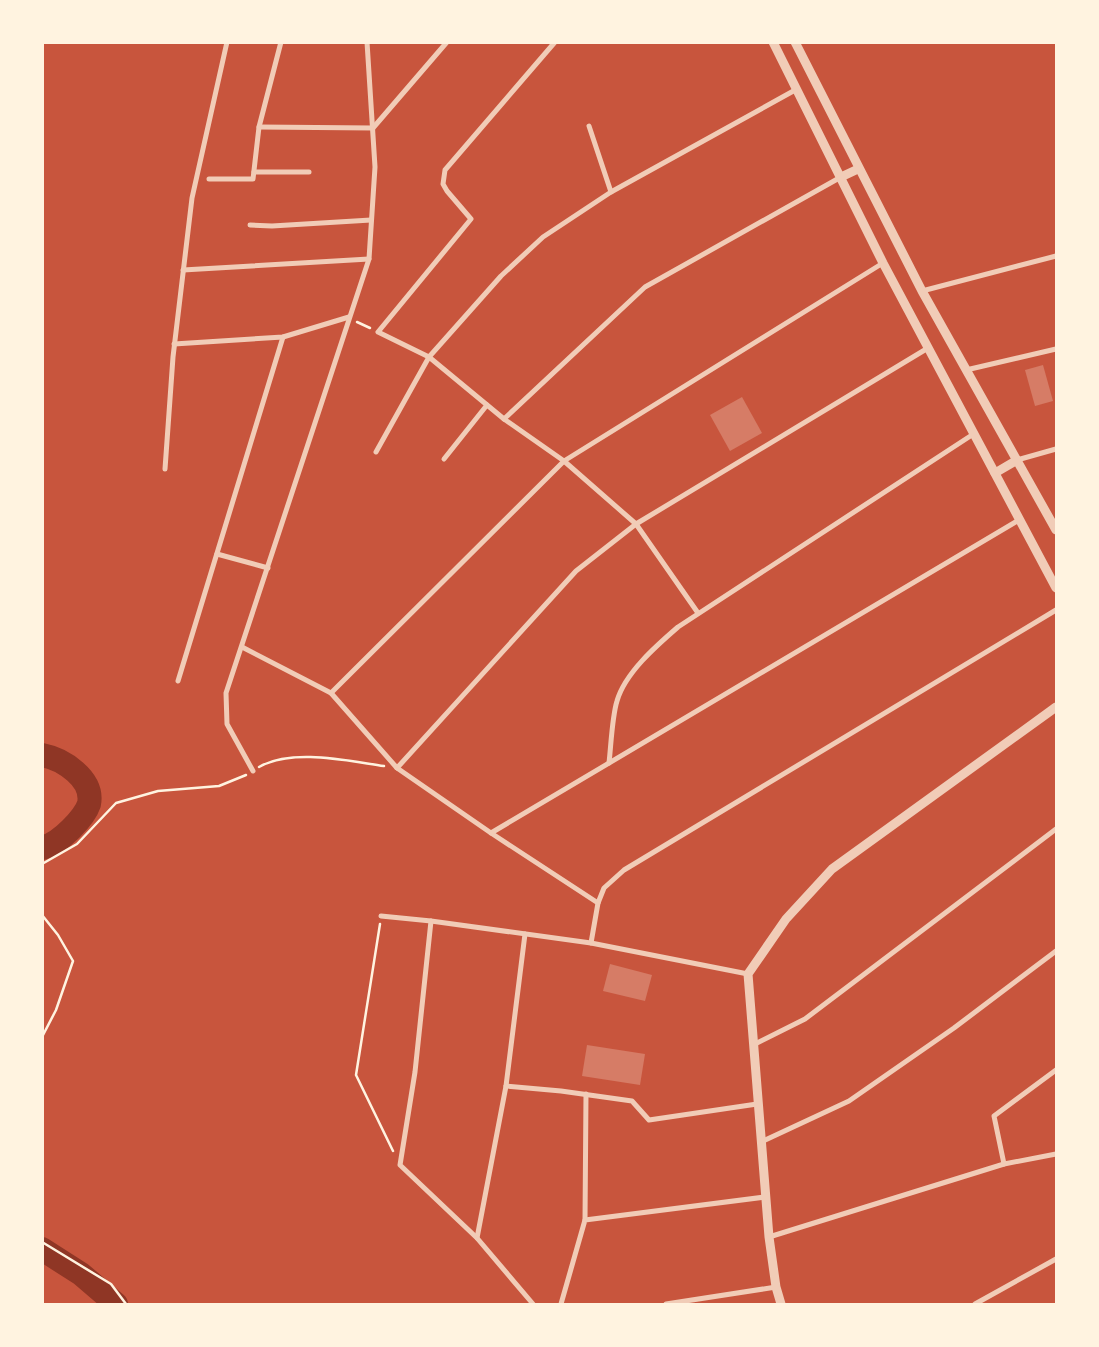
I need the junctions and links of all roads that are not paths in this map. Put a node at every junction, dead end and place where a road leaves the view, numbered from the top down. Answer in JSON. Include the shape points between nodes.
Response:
{"nodes":[{"id":1,"x":227,"y":42,"type":"edge"},
{"id":2,"x":281,"y":42,"type":"edge"},
{"id":3,"x":367,"y":42,"type":"edge"},
{"id":4,"x":447,"y":42,"type":"edge"},
{"id":5,"x":556,"y":42,"type":"edge"},
{"id":6,"x":773,"y":42,"type":"edge"},
{"id":7,"x":795,"y":42,"type":"edge"},
{"id":8,"x":797,"y":89,"type":"junction"},
{"id":9,"x":589,"y":126,"type":"dead end"},
{"id":10,"x":259,"y":127,"type":"junction"},
{"id":11,"x":373,"y":128,"type":"junction"},
{"id":12,"x":858,"y":169,"type":"junction"},
{"id":13,"x":254,"y":172,"type":"junction"},
{"id":14,"x":309,"y":172,"type":"dead end"},
{"id":15,"x":841,"y":177,"type":"junction"},
{"id":16,"x":209,"y":180,"type":"dead end"},
{"id":17,"x":611,"y":192,"type":"junction"},
{"id":18,"x":371,"y":220,"type":"junction"},
{"id":19,"x":250,"y":225,"type":"dead end"},
{"id":20,"x":1056,"y":256,"type":"edge"},
{"id":21,"x":369,"y":259,"type":"junction"},
{"id":22,"x":883,"y":263,"type":"junction"},
{"id":23,"x":183,"y":270,"type":"junction"},
{"id":24,"x":922,"y":291,"type":"junction"},
{"id":25,"x":349,"y":317,"type":"junction"},
{"id":26,"x":283,"y":337,"type":"junction"},
{"id":27,"x":174,"y":344,"type":"junction"},
{"id":28,"x":929,"y":347,"type":"junction"},
{"id":29,"x":1056,"y":349,"type":"edge"},
{"id":30,"x":429,"y":357,"type":"junction"},
{"id":31,"x":966,"y":370,"type":"junction"},
{"id":32,"x":488,"y":405,"type":"junction"},
{"id":33,"x":504,"y":419,"type":"junction"},
{"id":34,"x":975,"y":433,"type":"junction"},
{"id":35,"x":1056,"y":449,"type":"edge"},
{"id":36,"x":376,"y":452,"type":"dead end"},
{"id":37,"x":444,"y":459,"type":"dead end"},
{"id":38,"x":1017,"y":460,"type":"junction"},
{"id":39,"x":564,"y":461,"type":"junction"},
{"id":40,"x":165,"y":469,"type":"dead end"},
{"id":41,"x":995,"y":473,"type":"junction"},
{"id":42,"x":1019,"y":520,"type":"junction"},
{"id":43,"x":636,"y":524,"type":"junction"},
{"id":44,"x":1056,"y":530,"type":"edge"},
{"id":45,"x":217,"y":554,"type":"junction"},
{"id":46,"x":268,"y":568,"type":"junction"},
{"id":47,"x":1056,"y":588,"type":"edge"},
{"id":48,"x":1056,"y":610,"type":"edge"},
{"id":49,"x":698,"y":612,"type":"junction"},
{"id":50,"x":242,"y":647,"type":"junction"},
{"id":51,"x":178,"y":681,"type":"dead end"},
{"id":52,"x":331,"y":693,"type":"junction"},
{"id":53,"x":1056,"y":707,"type":"edge"},
{"id":54,"x":609,"y":763,"type":"junction"},
{"id":55,"x":397,"y":768,"type":"junction"},
{"id":56,"x":253,"y":771,"type":"road end"},
{"id":57,"x":1056,"y":829,"type":"edge"},
{"id":58,"x":491,"y":833,"type":"junction"},
{"id":59,"x":598,"y":903,"type":"junction"},
{"id":60,"x":381,"y":916,"type":"road end"},
{"id":61,"x":431,"y":920,"type":"junction"},
{"id":62,"x":525,"y":934,"type":"junction"},
{"id":63,"x":592,"y":944,"type":"junction"},
{"id":64,"x":1056,"y":951,"type":"edge"},
{"id":65,"x":748,"y":974,"type":"junction"},
{"id":66,"x":754,"y":1045,"type":"junction"},
{"id":67,"x":1056,"y":1070,"type":"edge"},
{"id":68,"x":506,"y":1086,"type":"junction"},
{"id":69,"x":586,"y":1094,"type":"junction"},
{"id":70,"x":758,"y":1104,"type":"junction"},
{"id":71,"x":761,"y":1143,"type":"junction"},
{"id":72,"x":1056,"y":1154,"type":"edge"},
{"id":73,"x":1004,"y":1164,"type":"junction"},
{"id":74,"x":765,"y":1196,"type":"junction"},
{"id":75,"x":585,"y":1220,"type":"junction"},
{"id":76,"x":477,"y":1238,"type":"junction"},
{"id":77,"x":768,"y":1238,"type":"junction"},
{"id":78,"x":1056,"y":1259,"type":"edge"},
{"id":79,"x":776,"y":1287,"type":"junction"},
{"id":80,"x":533,"y":1304,"type":"edge"},
{"id":81,"x":562,"y":1304,"type":"edge"},
{"id":82,"x":666,"y":1304,"type":"edge"},
{"id":83,"x":781,"y":1304,"type":"edge"},
{"id":84,"x":975,"y":1304,"type":"edge"}],
"edges":[{"from":1,"to":23,"type":"street","via":[[192,198]]},
{"from":2,"to":10,"type":"street"},
{"from":3,"to":11,"type":"street"},
{"from":4,"to":11,"type":"street"},
{"from":5,"to":30,"type":"street","via":[[445,170],[443,184],[471,219],[378,332]]},
{"from":6,"to":8,"type":"street"},
{"from":7,"to":12,"type":"street"},
{"from":8,"to":15,"type":"street"},
{"from":8,"to":17,"type":"street"},
{"from":9,"to":17,"type":"street"},
{"from":10,"to":11,"type":"street"},
{"from":10,"to":13,"type":"street"},
{"from":11,"to":18,"type":"street","via":[[375,167]]},
{"from":12,"to":15,"type":"street"},
{"from":12,"to":24,"type":"street"},
{"from":13,"to":14,"type":"street"},
{"from":13,"to":16,"type":"street","via":[[253,179]]},
{"from":15,"to":22,"type":"street"},
{"from":15,"to":33,"type":"street","via":[[645,287]]},
{"from":17,"to":30,"type":"street","via":[[543,237],[501,276]]},
{"from":18,"to":19,"type":"street"},
{"from":18,"to":21,"type":"street"},
{"from":20,"to":24,"type":"street"},
{"from":21,"to":23,"type":"street"},
{"from":21,"to":25,"type":"street"},
{"from":22,"to":28,"type":"street"},
{"from":22,"to":39,"type":"street"},
{"from":23,"to":27,"type":"street"},
{"from":24,"to":31,"type":"street"},
{"from":25,"to":26,"type":"street"},
{"from":25,"to":46,"type":"street"},
{"from":26,"to":27,"type":"street"},
{"from":26,"to":45,"type":"street"},
{"from":27,"to":40,"type":"street"},
{"from":28,"to":34,"type":"street"},
{"from":28,"to":43,"type":"street"},
{"from":29,"to":31,"type":"street"},
{"from":30,"to":32,"type":"street"},
{"from":30,"to":36,"type":"street"},
{"from":31,"to":38,"type":"street"},
{"from":32,"to":33,"type":"street"},
{"from":32,"to":37,"type":"street"},
{"from":33,"to":39,"type":"street"},
{"from":34,"to":41,"type":"street"},
{"from":34,"to":49,"type":"street"},
{"from":35,"to":38,"type":"street"},
{"from":38,"to":41,"type":"street"},
{"from":38,"to":44,"type":"street"},
{"from":39,"to":43,"type":"street"},
{"from":39,"to":52,"type":"street"},
{"from":41,"to":42,"type":"street"},
{"from":42,"to":47,"type":"street"},
{"from":42,"to":54,"type":"street"},
{"from":43,"to":49,"type":"street"},
{"from":43,"to":55,"type":"street","via":[[576,571]]},
{"from":45,"to":46,"type":"street"},
{"from":45,"to":51,"type":"street"},
{"from":46,"to":50,"type":"street"},
{"from":48,"to":59,"type":"street","via":[[624,870],[604,888]]},
{"from":49,"to":54,"type":"street","via":[[645,656],[625,685],[617,701]]},
{"from":50,"to":52,"type":"street"},
{"from":50,"to":56,"type":"street","via":[[226,693],[227,724]]},
{"from":52,"to":55,"type":"street"},
{"from":53,"to":65,"type":"street","via":[[832,869],[786,919]]},
{"from":54,"to":58,"type":"street"},
{"from":55,"to":58,"type":"street"},
{"from":57,"to":66,"type":"street","via":[[805,1019]]},
{"from":58,"to":59,"type":"street"},
{"from":59,"to":63,"type":"street"},
{"from":60,"to":61,"type":"street"},
{"from":61,"to":62,"type":"street"},
{"from":61,"to":76,"type":"street","via":[[415,1072],[400,1164]]},
{"from":62,"to":63,"type":"street"},
{"from":62,"to":68,"type":"street"},
{"from":63,"to":65,"type":"street"},
{"from":64,"to":71,"type":"street","via":[[849,1101]]},
{"from":65,"to":66,"type":"street"},
{"from":66,"to":70,"type":"street"},
{"from":67,"to":73,"type":"street","via":[[994,1116]]},
{"from":68,"to":69,"type":"street"},
{"from":68,"to":76,"type":"street"},
{"from":69,"to":70,"type":"street","via":[[632,1101],[649,1120]]},
{"from":69,"to":75,"type":"street"},
{"from":70,"to":71,"type":"street"},
{"from":71,"to":74,"type":"street"},
{"from":72,"to":73,"type":"street"},
{"from":73,"to":77,"type":"street"},
{"from":74,"to":75,"type":"street"},
{"from":74,"to":77,"type":"street"},
{"from":75,"to":81,"type":"street"},
{"from":76,"to":80,"type":"street"},
{"from":77,"to":79,"type":"street"},
{"from":78,"to":84,"type":"street"},
{"from":79,"to":82,"type":"street"},
{"from":79,"to":83,"type":"street"}]}
